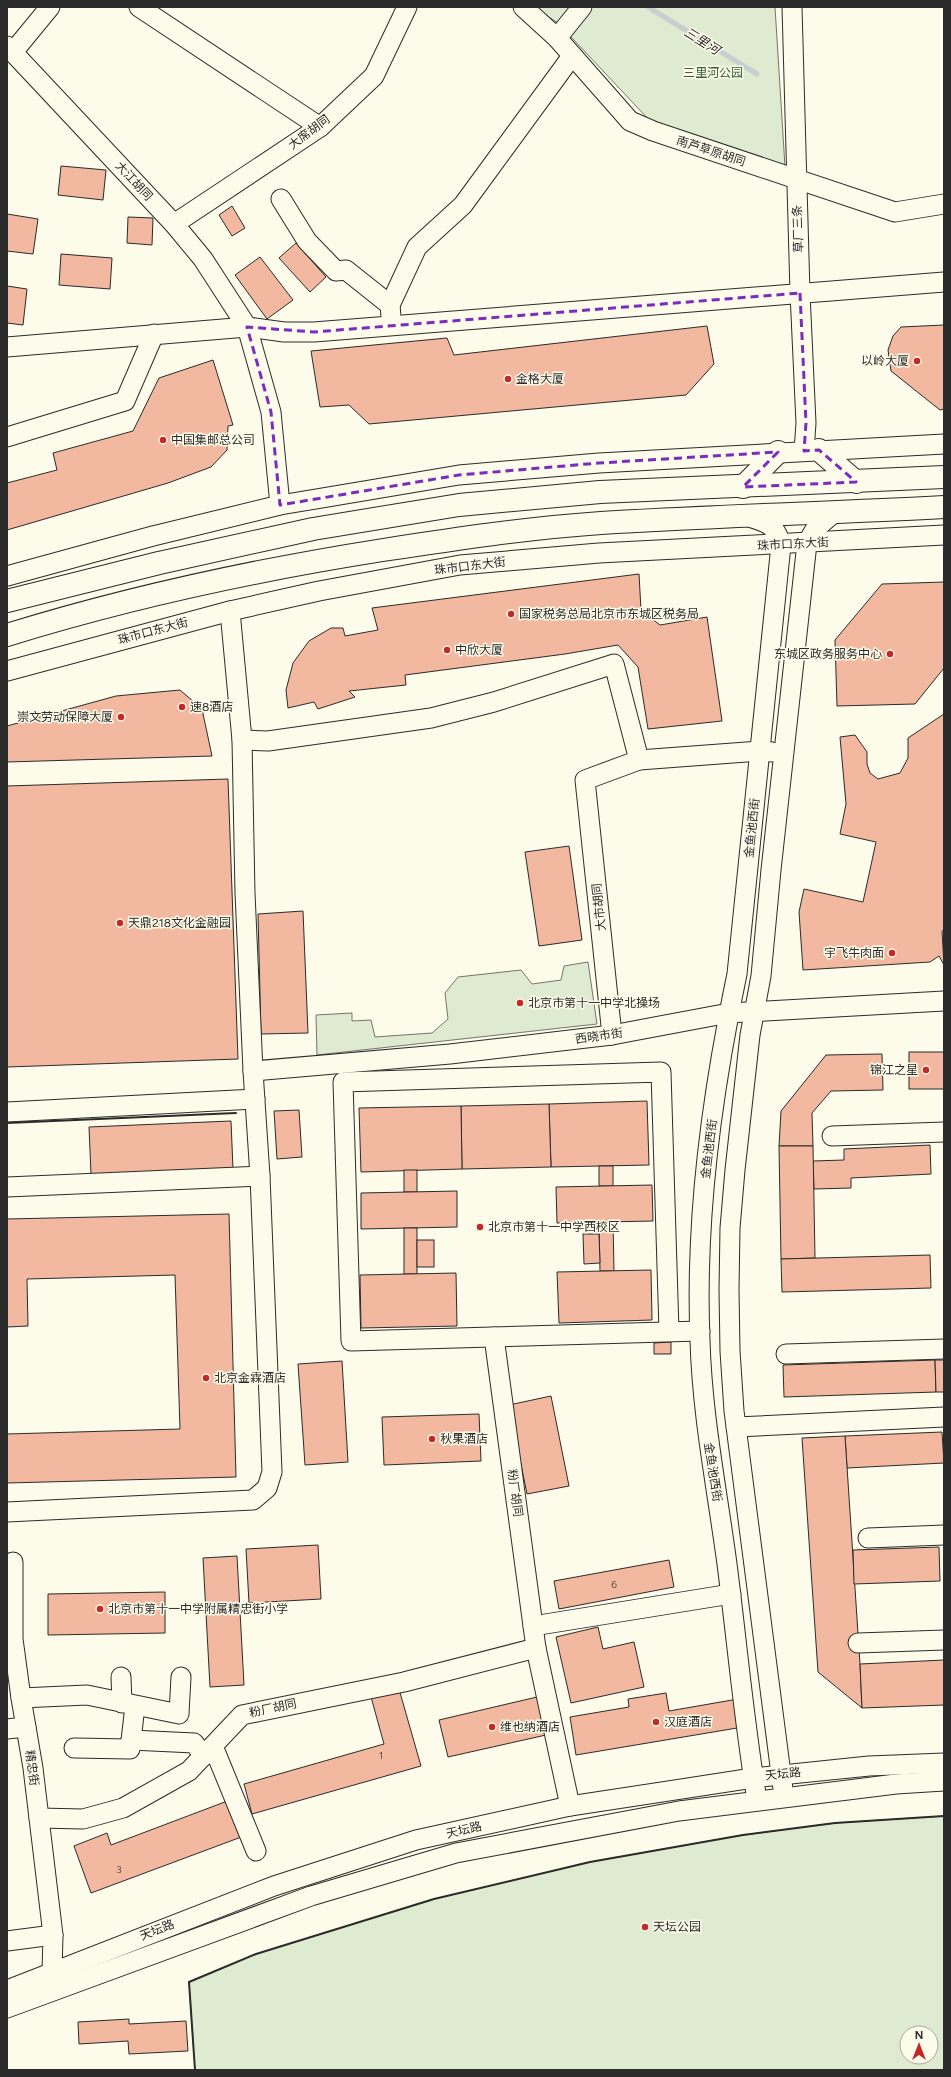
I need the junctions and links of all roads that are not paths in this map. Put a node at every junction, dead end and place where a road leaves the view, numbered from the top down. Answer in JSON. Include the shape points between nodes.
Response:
{"nodes":[{"id":1,"x":50,"y":7,"type":"edge"},
{"id":2,"x":139,"y":7,"type":"edge"},
{"id":3,"x":407,"y":7,"type":"edge"},
{"id":4,"x":523,"y":7,"type":"edge"},
{"id":5,"x":582,"y":7,"type":"edge"},
{"id":6,"x":792,"y":7,"type":"edge"},
{"id":7,"x":557,"y":38,"type":"junction"},
{"id":8,"x":10,"y":49,"type":"edge"},
{"id":9,"x":572,"y":56,"type":"junction"},
{"id":10,"x":320,"y":127,"type":"junction"},
{"id":11,"x":797,"y":179,"type":"junction"},
{"id":12,"x":281,"y":199,"type":"dead end"},
{"id":13,"x":944,"y":204,"type":"edge"},
{"id":14,"x":174,"y":224,"type":"junction"},
{"id":15,"x":944,"y":282,"type":"edge"},
{"id":16,"x":800,"y":293,"type":"junction"},
{"id":17,"x":390,"y":305,"type":"junction"},
{"id":18,"x":247,"y":326,"type":"junction"},
{"id":19,"x":392,"y":326,"type":"junction"},
{"id":20,"x":154,"y":334,"type":"junction"},
{"id":21,"x":7,"y":347,"type":"edge"},
{"id":22,"x":7,"y":437,"type":"edge"},
{"id":23,"x":944,"y":444,"type":"edge"},
{"id":24,"x":811,"y":450,"type":"junction"},
{"id":25,"x":778,"y":452,"type":"junction"},
{"id":26,"x":944,"y":477,"type":"edge"},
{"id":27,"x":856,"y":482,"type":"junction"},
{"id":28,"x":743,"y":487,"type":"junction"},
{"id":29,"x":280,"y":505,"type":"junction"},
{"id":30,"x":944,"y":507,"type":"edge"},
{"id":31,"x":835,"y":512,"type":"junction"},
{"id":32,"x":749,"y":516,"type":"junction"},
{"id":33,"x":944,"y":535,"type":"edge"},
{"id":34,"x":807,"y":544,"type":"junction"},
{"id":35,"x":781,"y":545,"type":"junction"},
{"id":36,"x":7,"y":576,"type":"edge"},
{"id":37,"x":7,"y":601,"type":"edge"},
{"id":38,"x":230,"y":611,"type":"junction"},
{"id":39,"x":7,"y":635,"type":"edge"},
{"id":40,"x":7,"y":671,"type":"edge"},
{"id":41,"x":242,"y":740,"type":"junction"},
{"id":42,"x":760,"y":751,"type":"junction"},
{"id":43,"x":784,"y":754,"type":"junction"},
{"id":44,"x":639,"y":760,"type":"junction"},
{"id":45,"x":944,"y":1001,"type":"edge"},
{"id":46,"x":754,"y":1011,"type":"junction"},
{"id":47,"x":729,"y":1012,"type":"junction"},
{"id":48,"x":612,"y":1035,"type":"junction"},
{"id":49,"x":253,"y":1071,"type":"junction"},
{"id":50,"x":255,"y":1099,"type":"junction"},
{"id":51,"x":7,"y":1112,"type":"edge"},
{"id":52,"x":944,"y":1132,"type":"edge"},
{"id":53,"x":832,"y":1136,"type":"dead end"},
{"id":54,"x":260,"y":1176,"type":"junction"},
{"id":55,"x":7,"y":1186,"type":"edge"},
{"id":56,"x":669,"y":1331,"type":"junction"},
{"id":57,"x":700,"y":1331,"type":"junction"},
{"id":58,"x":494,"y":1337,"type":"junction"},
{"id":59,"x":944,"y":1349,"type":"edge"},
{"id":60,"x":786,"y":1354,"type":"dead end"},
{"id":61,"x":944,"y":1417,"type":"edge"},
{"id":62,"x":736,"y":1426,"type":"junction"},
{"id":63,"x":7,"y":1512,"type":"edge"},
{"id":64,"x":944,"y":1535,"type":"edge"},
{"id":65,"x":868,"y":1538,"type":"dead end"},
{"id":66,"x":13,"y":1562,"type":"dead end"},
{"id":67,"x":731,"y":1594,"type":"junction"},
{"id":68,"x":533,"y":1626,"type":"junction"},
{"id":69,"x":944,"y":1640,"type":"edge"},
{"id":70,"x":858,"y":1643,"type":"dead end"},
{"id":71,"x":536,"y":1648,"type":"junction"},
{"id":72,"x":121,"y":1677,"type":"dead end"},
{"id":73,"x":180,"y":1677,"type":"dead end"},
{"id":74,"x":21,"y":1698,"type":"junction"},
{"id":75,"x":128,"y":1705,"type":"junction"},
{"id":76,"x":26,"y":1727,"type":"junction"},
{"id":77,"x":7,"y":1729,"type":"edge"},
{"id":78,"x":131,"y":1740,"type":"junction"},
{"id":79,"x":74,"y":1748,"type":"dead end"},
{"id":80,"x":209,"y":1751,"type":"junction"},
{"id":81,"x":944,"y":1763,"type":"edge"},
{"id":82,"x":780,"y":1774,"type":"junction"},
{"id":83,"x":753,"y":1778,"type":"junction"},
{"id":84,"x":944,"y":1781,"type":"edge"},
{"id":85,"x":784,"y":1797,"type":"junction"},
{"id":86,"x":757,"y":1800,"type":"junction"},
{"id":87,"x":570,"y":1806,"type":"junction"},
{"id":88,"x":39,"y":1818,"type":"junction"},
{"id":89,"x":256,"y":1851,"type":"dead end"},
{"id":90,"x":53,"y":1935,"type":"junction"},
{"id":91,"x":7,"y":1941,"type":"edge"},
{"id":92,"x":52,"y":1973,"type":"junction"},
{"id":93,"x":7,"y":1990,"type":"edge"},
{"id":94,"x":7,"y":2008,"type":"edge"}],
"edges":[{"from":1,"to":8,"type":"street"},
{"from":2,"to":10,"type":"street"},
{"from":3,"to":10,"type":"street","name":"大席胡同","via":[[374,76]]},
{"from":4,"to":7,"type":"street","name":"南芦草原胡同"},
{"from":5,"to":7,"type":"street"},
{"from":6,"to":11,"type":"street","name":"草厂三条"},
{"from":7,"to":9,"type":"street","name":"南芦草原胡同"},
{"from":8,"to":14,"type":"street","name":"大江胡同"},
{"from":9,"to":11,"type":"street","name":"南芦草原胡同","via":[[630,121]]},
{"from":9,"to":17,"type":"street","via":[[463,205],[417,247]]},
{"from":10,"to":14,"type":"street","name":"大席胡同"},
{"from":11,"to":13,"type":"street","name":"南芦草原胡同","via":[[895,212]]},
{"from":11,"to":16,"type":"street","name":"草厂三条"},
{"from":12,"to":17,"type":"street","via":[[307,241],[336,271],[346,270]]},
{"from":14,"to":18,"type":"street","name":"大江胡同","via":[[203,259]]},
{"from":15,"to":16,"type":"street"},
{"from":16,"to":19,"type":"street"},
{"from":16,"to":24,"type":"street","name":"草厂三条","via":[[806,423]]},
{"from":17,"to":19,"type":"street"},
{"from":18,"to":19,"type":"street","via":[[284,332],[314,332]]},
{"from":18,"to":20,"type":"street"},
{"from":18,"to":29,"type":"street","name":"大江胡同","via":[[271,412]]},
{"from":20,"to":21,"type":"street"},
{"from":20,"to":22,"type":"street","via":[[125,401]]},
{"from":23,"to":24,"type":"street"},
{"from":24,"to":25,"type":"street"},
{"from":24,"to":27,"type":"main road"},
{"from":25,"to":28,"type":"main road"},
{"from":25,"to":29,"type":"street","via":[[460,475]]},
{"from":26,"to":27,"type":"main road"},
{"from":27,"to":28,"type":"main road"},
{"from":28,"to":37,"type":"main road","via":[[600,492],[460,506],[313,529],[159,563]]},
{"from":29,"to":36,"type":"street"},
{"from":30,"to":31,"type":"main road"},
{"from":31,"to":32,"type":"main road"},
{"from":31,"to":34,"type":"street","name":"金鱼池西街","via":[[816,528]]},
{"from":32,"to":35,"type":"street","via":[[766,522],[778,532]]},
{"from":32,"to":39,"type":"main road","via":[[600,523],[456,538],[316,561],[164,592]]},
{"from":33,"to":34,"type":"street","name":"珠市口东大街"},
{"from":34,"to":35,"type":"street","name":"珠市口东大街"},
{"from":34,"to":43,"type":"street","name":"金鱼池西街"},
{"from":35,"to":38,"type":"street","name":"珠市口东大街","via":[[599,553],[460,565],[319,591]]},
{"from":35,"to":42,"type":"street","name":"金鱼池西街"},
{"from":38,"to":40,"type":"street","name":"珠市口东大街"},
{"from":38,"to":41,"type":"street"},
{"from":41,"to":44,"type":"street","via":[[268,741],[431,718],[494,702],[614,664]]},
{"from":41,"to":49,"type":"street","via":[[245,893]]},
{"from":42,"to":43,"type":"street"},
{"from":42,"to":44,"type":"street"},
{"from":42,"to":47,"type":"street","name":"金鱼池西街","via":[[737,974]]},
{"from":43,"to":46,"type":"street","name":"金鱼池西街","via":[[761,976]]},
{"from":44,"to":48,"type":"street","name":"大市胡同","via":[[585,780]]},
{"from":45,"to":46,"type":"street","name":"西晓市街"},
{"from":46,"to":47,"type":"street","name":"西晓市街"},
{"from":46,"to":62,"type":"street","name":"金鱼池西街","via":[[730,1228],[730,1351]]},
{"from":47,"to":48,"type":"street","name":"西晓市街"},
{"from":47,"to":57,"type":"street","name":"金鱼池西街","via":[[714,1102],[703,1202]]},
{"from":48,"to":49,"type":"street","name":"西晓市街","via":[[450,1054]]},
{"from":49,"to":50,"type":"street"},
{"from":50,"to":51,"type":"street"},
{"from":50,"to":54,"type":"street"},
{"from":52,"to":53,"type":"street"},
{"from":54,"to":55,"type":"street"},
{"from":54,"to":63,"type":"street","via":[[272,1472],[267,1488],[254,1500]]},
{"from":56,"to":57,"type":"street"},
{"from":56,"to":58,"type":"street"},
{"from":56,"to":58,"type":"street","via":[[661,1072],[343,1082],[351,1342]]},
{"from":57,"to":67,"type":"street","name":"金鱼池西街","via":[[708,1445]]},
{"from":58,"to":68,"type":"street","name":"粉厂胡同"},
{"from":59,"to":60,"type":"street"},
{"from":61,"to":62,"type":"street"},
{"from":62,"to":82,"type":"street","name":"金鱼池西街"},
{"from":64,"to":65,"type":"street"},
{"from":66,"to":74,"type":"street","name":"精忠街","via":[[13,1639]]},
{"from":67,"to":68,"type":"street"},
{"from":67,"to":83,"type":"street","name":"金鱼池西街"},
{"from":68,"to":71,"type":"street","name":"粉厂胡同"},
{"from":69,"to":70,"type":"street"},
{"from":71,"to":80,"type":"street","name":"粉厂胡同","via":[[404,1682],[242,1715]]},
{"from":71,"to":87,"type":"street","name":"粉厂胡同"},
{"from":72,"to":75,"type":"street"},
{"from":73,"to":75,"type":"street","via":[[179,1714]]},
{"from":74,"to":75,"type":"street","via":[[87,1695]]},
{"from":74,"to":76,"type":"street","name":"精忠街"},
{"from":75,"to":78,"type":"street"},
{"from":76,"to":77,"type":"street"},
{"from":76,"to":88,"type":"street","name":"精忠街"},
{"from":78,"to":79,"type":"street","via":[[130,1749]]},
{"from":78,"to":80,"type":"street","via":[[194,1743]]},
{"from":80,"to":88,"type":"street","name":"粉厂胡同","via":[[189,1771],[123,1808],[83,1819]]},
{"from":80,"to":89,"type":"street"},
{"from":81,"to":82,"type":"street","name":"天坛路","via":[[869,1766]]},
{"from":82,"to":83,"type":"street","name":"天坛路"},
{"from":82,"to":85,"type":"street","name":"金鱼池西街"},
{"from":83,"to":86,"type":"street","name":"金鱼池西街"},
{"from":83,"to":87,"type":"street","name":"天坛路"},
{"from":84,"to":85,"type":"street","name":"天坛路"},
{"from":85,"to":86,"type":"street","name":"天坛路"},
{"from":86,"to":94,"type":"street","name":"天坛路","via":[[679,1811],[456,1853],[311,1896]]},
{"from":87,"to":92,"type":"street","name":"天坛路","via":[[416,1840],[274,1886],[133,1939]]},
{"from":88,"to":90,"type":"street","name":"精忠街"},
{"from":90,"to":91,"type":"street"},
{"from":90,"to":92,"type":"street","name":"精忠街"},
{"from":92,"to":93,"type":"street","name":"天坛路"}]}
